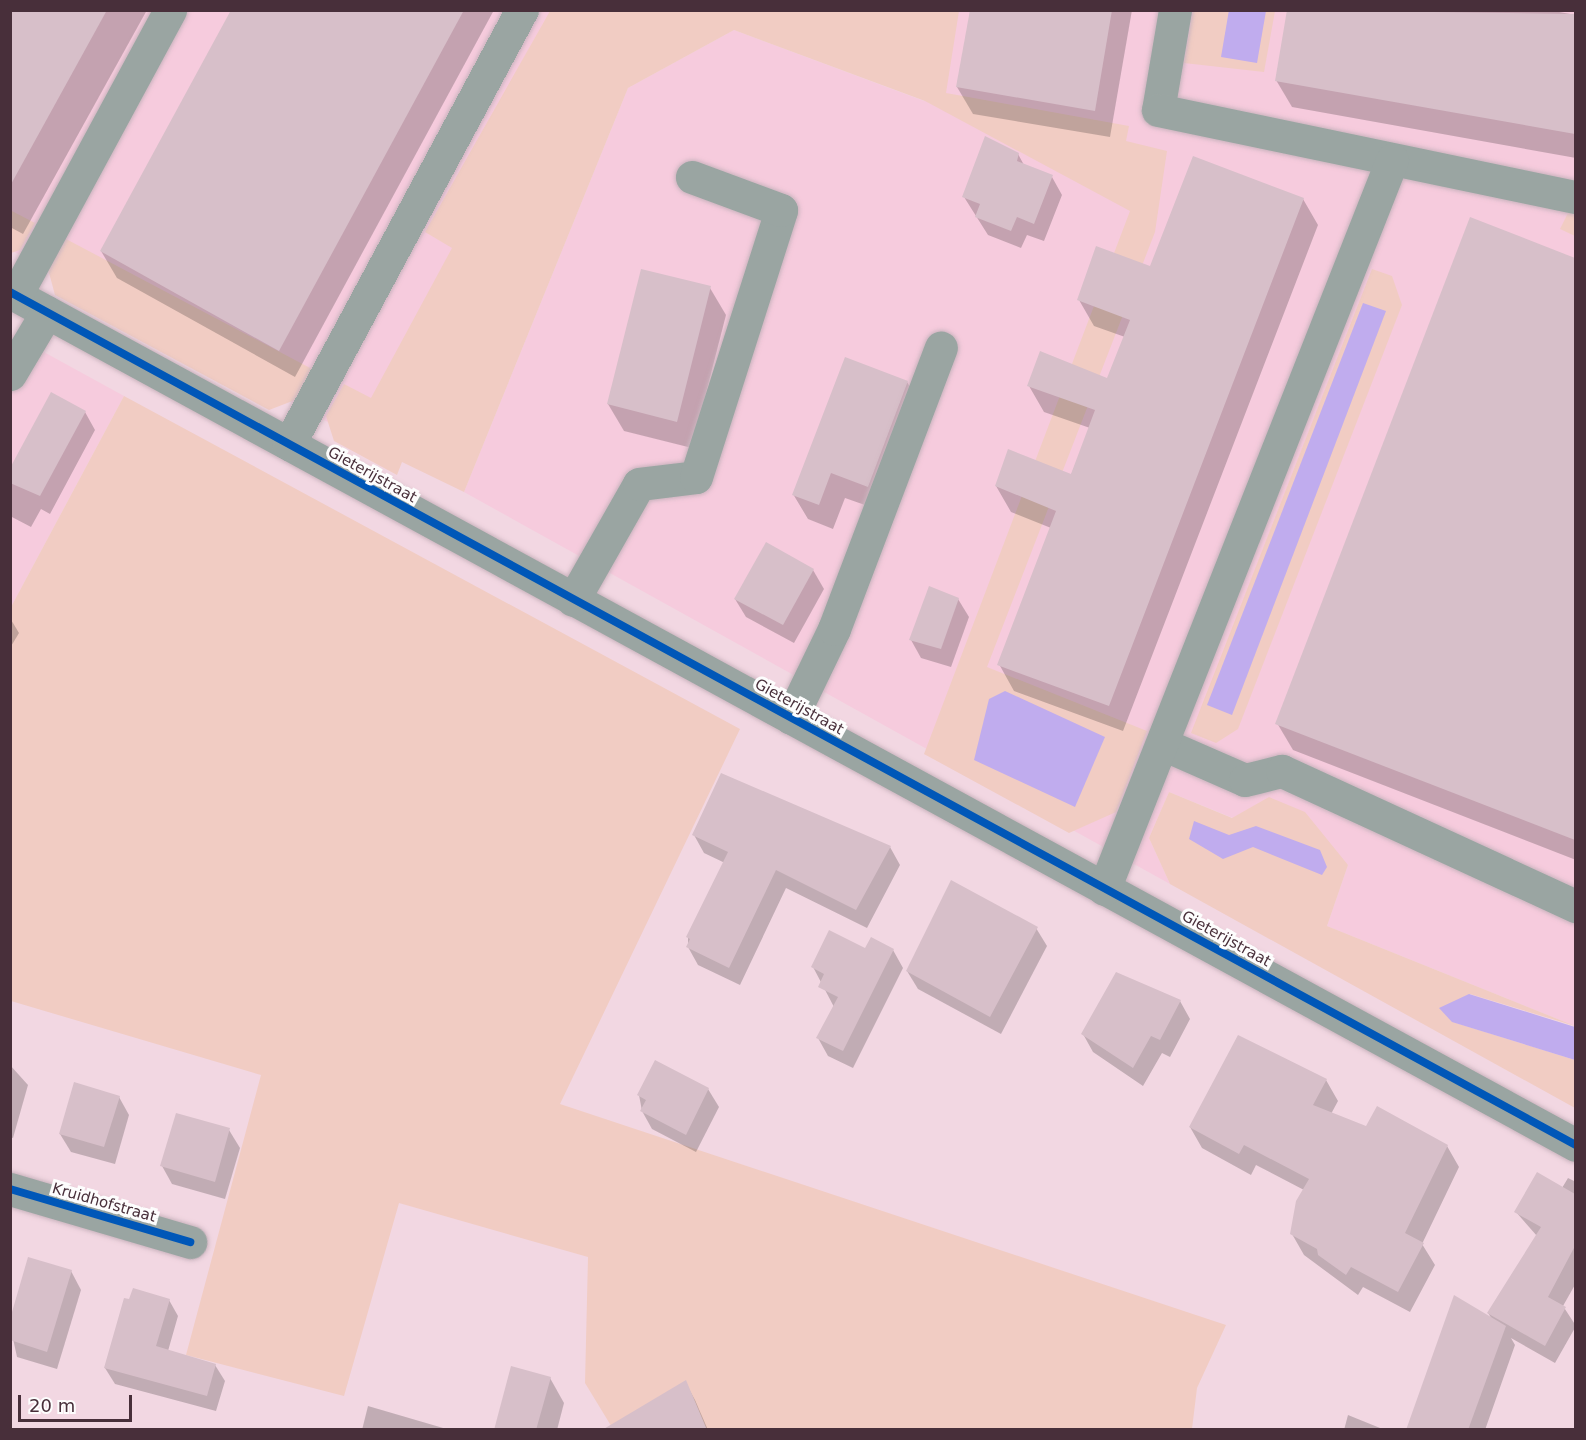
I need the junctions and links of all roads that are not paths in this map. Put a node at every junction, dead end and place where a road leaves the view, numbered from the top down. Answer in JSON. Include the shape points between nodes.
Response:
{"nodes":[{"id":1,"x":170,"y":10,"type":"edge"},
{"id":2,"x":522,"y":10,"type":"edge"},
{"id":3,"x":1175,"y":10,"type":"edge"},
{"id":4,"x":1392,"y":160,"type":"junction"},
{"id":5,"x":692,"y":177,"type":"dead end"},
{"id":6,"x":1575,"y":197,"type":"edge"},
{"id":7,"x":13,"y":294,"type":"edge"},
{"id":8,"x":47,"y":312,"type":"junction"},
{"id":9,"x":941,"y":348,"type":"dead end"},
{"id":10,"x":10,"y":374,"type":"edge"},
{"id":11,"x":289,"y":444,"type":"junction"},
{"id":12,"x":573,"y":600,"type":"junction"},
{"id":13,"x":791,"y":718,"type":"junction"},
{"id":14,"x":1165,"y":746,"type":"junction"},
{"id":15,"x":1104,"y":889,"type":"junction"},
{"id":16,"x":1575,"y":906,"type":"edge"},
{"id":17,"x":1575,"y":1145,"type":"edge"},
{"id":18,"x":10,"y":1189,"type":"edge"},
{"id":19,"x":190,"y":1242,"type":"dead end"}],
"edges":[{"from":1,"to":7,"type":"street"},
{"from":2,"to":11,"type":"street"},
{"from":3,"to":4,"type":"street","via":[[1158,110]]},
{"from":4,"to":6,"type":"street"},
{"from":4,"to":14,"type":"street"},
{"from":5,"to":12,"type":"street","via":[[781,210],[696,477],[639,484]]},
{"from":7,"to":8,"type":"street","name":"Gieterijstraat"},
{"from":8,"to":10,"type":"street"},
{"from":8,"to":11,"type":"street","name":"Gieterijstraat"},
{"from":9,"to":13,"type":"street","via":[[834,629]]},
{"from":11,"to":12,"type":"street","name":"Gieterijstraat"},
{"from":12,"to":13,"type":"street","name":"Gieterijstraat"},
{"from":13,"to":15,"type":"street","name":"Gieterijstraat"},
{"from":14,"to":15,"type":"street"},
{"from":14,"to":16,"type":"street","via":[[1245,780],[1282,771]]},
{"from":15,"to":17,"type":"street","name":"Gieterijstraat"},
{"from":18,"to":19,"type":"street","name":"Kruidhofstraat"}]}
